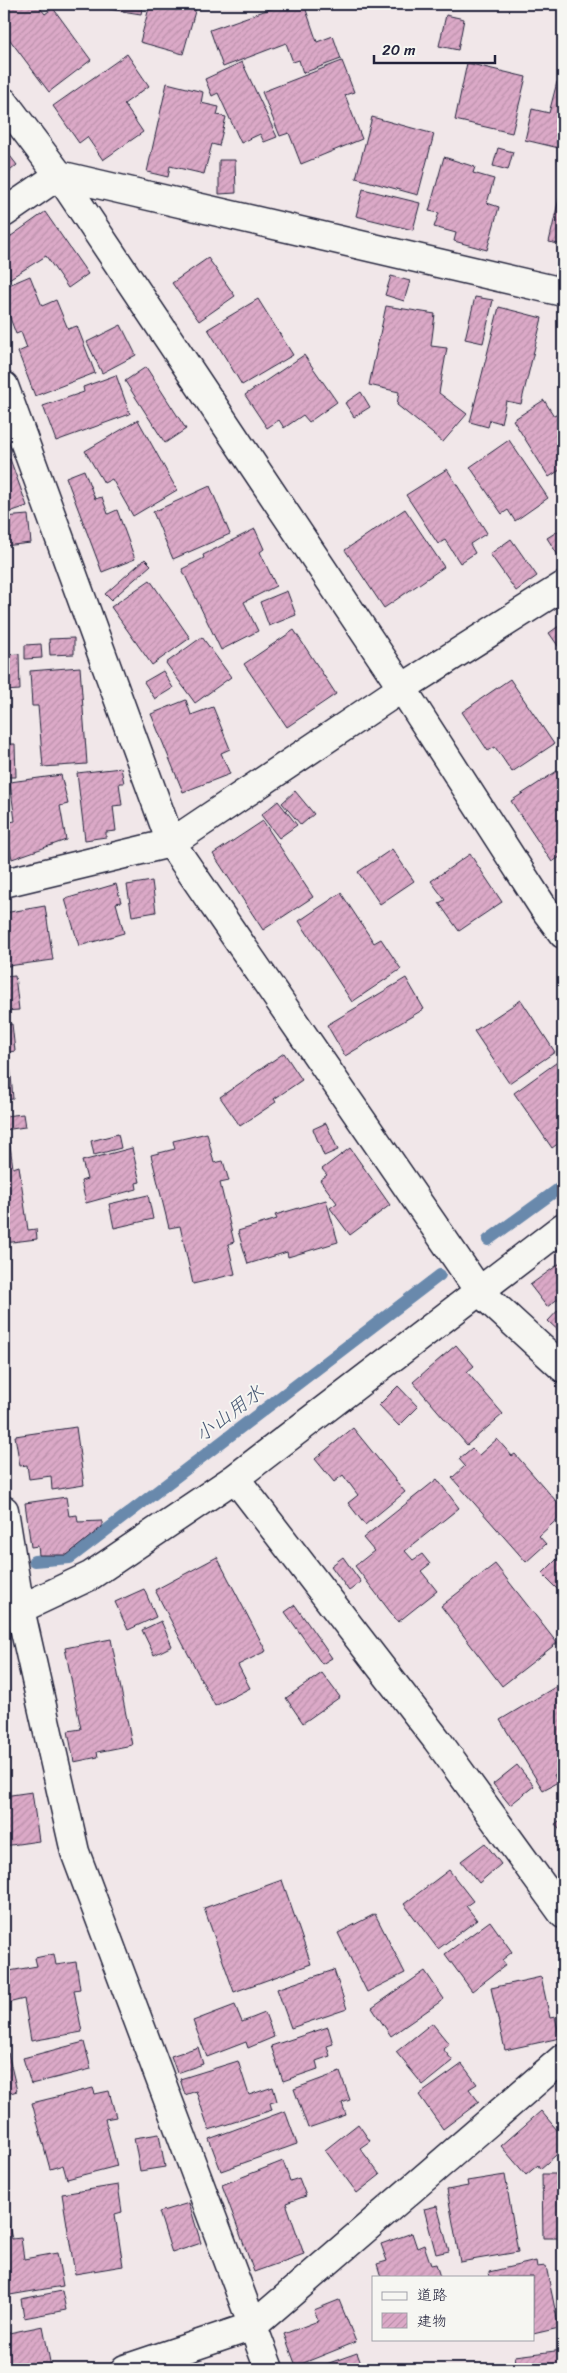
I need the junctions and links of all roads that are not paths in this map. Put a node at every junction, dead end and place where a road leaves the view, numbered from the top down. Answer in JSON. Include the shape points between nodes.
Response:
{"nodes":[{"id":1,"x":4,"y":102,"type":"edge"},
{"id":2,"x":59,"y":175,"type":"junction"},
{"id":3,"x":4,"y":213,"type":"edge"},
{"id":4,"x":563,"y":292,"type":"edge"},
{"id":5,"x":4,"y":386,"type":"edge"},
{"id":6,"x":563,"y":586,"type":"edge"},
{"id":7,"x":402,"y":688,"type":"junction"},
{"id":8,"x":171,"y":844,"type":"junction"},
{"id":9,"x":4,"y":883,"type":"edge"},
{"id":10,"x":563,"y":934,"type":"edge"},
{"id":11,"x":563,"y":1227,"type":"edge"},
{"id":12,"x":478,"y":1291,"type":"junction"},
{"id":13,"x":563,"y":1368,"type":"edge"},
{"id":14,"x":235,"y":1478,"type":"junction"},
{"id":15,"x":4,"y":1510,"type":"edge"},
{"id":16,"x":12,"y":1610,"type":"edge"},
{"id":17,"x":563,"y":1914,"type":"edge"},
{"id":18,"x":563,"y":2058,"type":"edge"},
{"id":19,"x":253,"y":2326,"type":"junction"},
{"id":20,"x":125,"y":2369,"type":"edge"},
{"id":21,"x":269,"y":2369,"type":"edge"}],
"edges":[{"from":1,"to":2,"type":"street"},
{"from":2,"to":3,"type":"street"},
{"from":2,"to":4,"type":"street"},
{"from":2,"to":7,"type":"street"},
{"from":5,"to":8,"type":"street"},
{"from":6,"to":7,"type":"street"},
{"from":7,"to":8,"type":"street"},
{"from":7,"to":10,"type":"street"},
{"from":8,"to":9,"type":"street"},
{"from":8,"to":12,"type":"street"},
{"from":11,"to":12,"type":"street"},
{"from":12,"to":13,"type":"street"},
{"from":12,"to":14,"type":"street"},
{"from":14,"to":16,"type":"street","via":[[90,1576]]},
{"from":14,"to":17,"type":"street","via":[[437,1740]]},
{"from":15,"to":16,"type":"street"},
{"from":16,"to":19,"type":"street","via":[[75,1852]]},
{"from":18,"to":19,"type":"street"},
{"from":19,"to":20,"type":"street"},
{"from":19,"to":21,"type":"street"}]}
